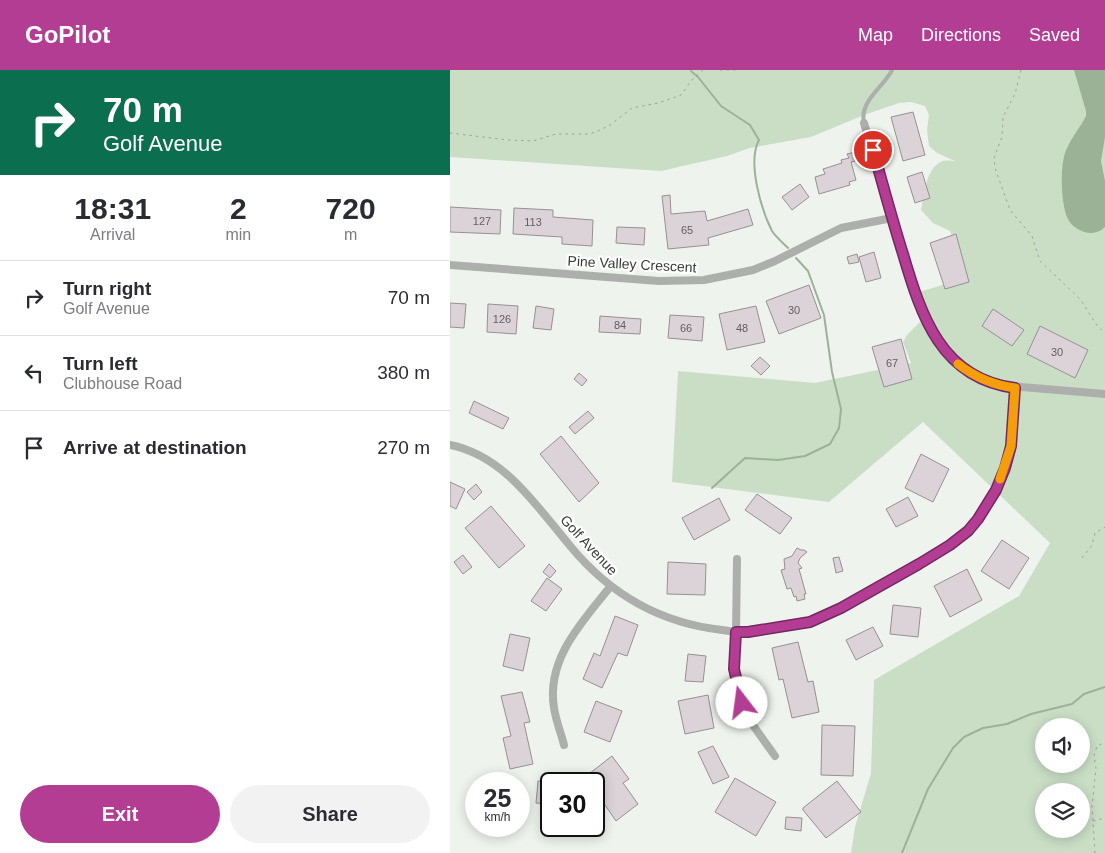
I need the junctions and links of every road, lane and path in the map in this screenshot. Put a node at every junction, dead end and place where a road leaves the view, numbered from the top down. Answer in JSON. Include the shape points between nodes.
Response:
{"nodes":[{"id":1,"x":703,"y":70,"type":"edge"},
{"id":2,"x":720,"y":70,"type":"edge"},
{"id":3,"x":737,"y":70,"type":"edge"},
{"id":4,"x":892,"y":70,"type":"edge"},
{"id":5,"x":1021,"y":70,"type":"edge"},
{"id":6,"x":864,"y":124,"type":"joint"},
{"id":7,"x":450,"y":133,"type":"edge"},
{"id":8,"x":892,"y":218,"type":"junction"},
{"id":9,"x":450,"y":265,"type":"edge"},
{"id":10,"x":1105,"y":333,"type":"edge"},
{"id":11,"x":1015,"y":388,"type":"junction"},
{"id":12,"x":1105,"y":394,"type":"edge"},
{"id":13,"x":450,"y":445,"type":"edge"},
{"id":14,"x":1105,"y":527,"type":"edge"},
{"id":15,"x":1082,"y":558,"type":"dead end"},
{"id":16,"x":737,"y":559,"type":"dead end"},
{"id":17,"x":610,"y":587,"type":"junction"},
{"id":18,"x":736,"y":632,"type":"junction"},
{"id":19,"x":1105,"y":745,"type":"edge"},
{"id":20,"x":564,"y":746,"type":"dead end"},
{"id":21,"x":775,"y":756,"type":"dead end"},
{"id":22,"x":1105,"y":818,"type":"edge"},
{"id":23,"x":1093,"y":821,"type":"junction"},
{"id":24,"x":1095,"y":853,"type":"edge"}],
"edges":[{"from":1,"to":7,"type":"path","via":[[675,99],[632,108],[603,129],[588,134],[556,134],[533,142]]},
{"from":2,"to":3,"type":"path"},
{"from":4,"to":6,"type":"lane","via":[[866,105]]},
{"from":5,"to":10,"type":"path","via":[[1015,94],[1003,117],[1002,136],[994,158],[996,168],[1010,210],[1032,236],[1040,262],[1080,300]]},
{"from":6,"to":8,"type":"street"},
{"from":8,"to":9,"type":"street","name":"Pine Valley Crescent","via":[[841,228],[753,270],[704,280],[660,281]]},
{"from":8,"to":11,"type":"street","via":[[916,295],[935,338],[950,356],[975,376],[998,386]]},
{"from":11,"to":12,"type":"street"},
{"from":11,"to":18,"type":"street","name":"Golf Avenue","via":[[1011,446],[1005,468],[996,490],[968,531],[919,564],[810,622]]},
{"from":13,"to":17,"type":"street","name":"Golf Avenue","via":[[474,453],[508,476],[527,493],[589,568]]},
{"from":14,"to":15,"type":"path","via":[[1095,533],[1092,545]]},
{"from":16,"to":18,"type":"street"},
{"from":17,"to":18,"type":"street","name":"Golf Avenue","via":[[669,619]]},
{"from":17,"to":20,"type":"street","via":[[568,642],[557,663],[554,708]]},
{"from":18,"to":21,"type":"street","via":[[734,669],[739,697],[750,720]]},
{"from":19,"to":23,"type":"path","via":[[1096,746],[1094,756]]},
{"from":22,"to":23,"type":"path"},
{"from":23,"to":24,"type":"path"}]}
